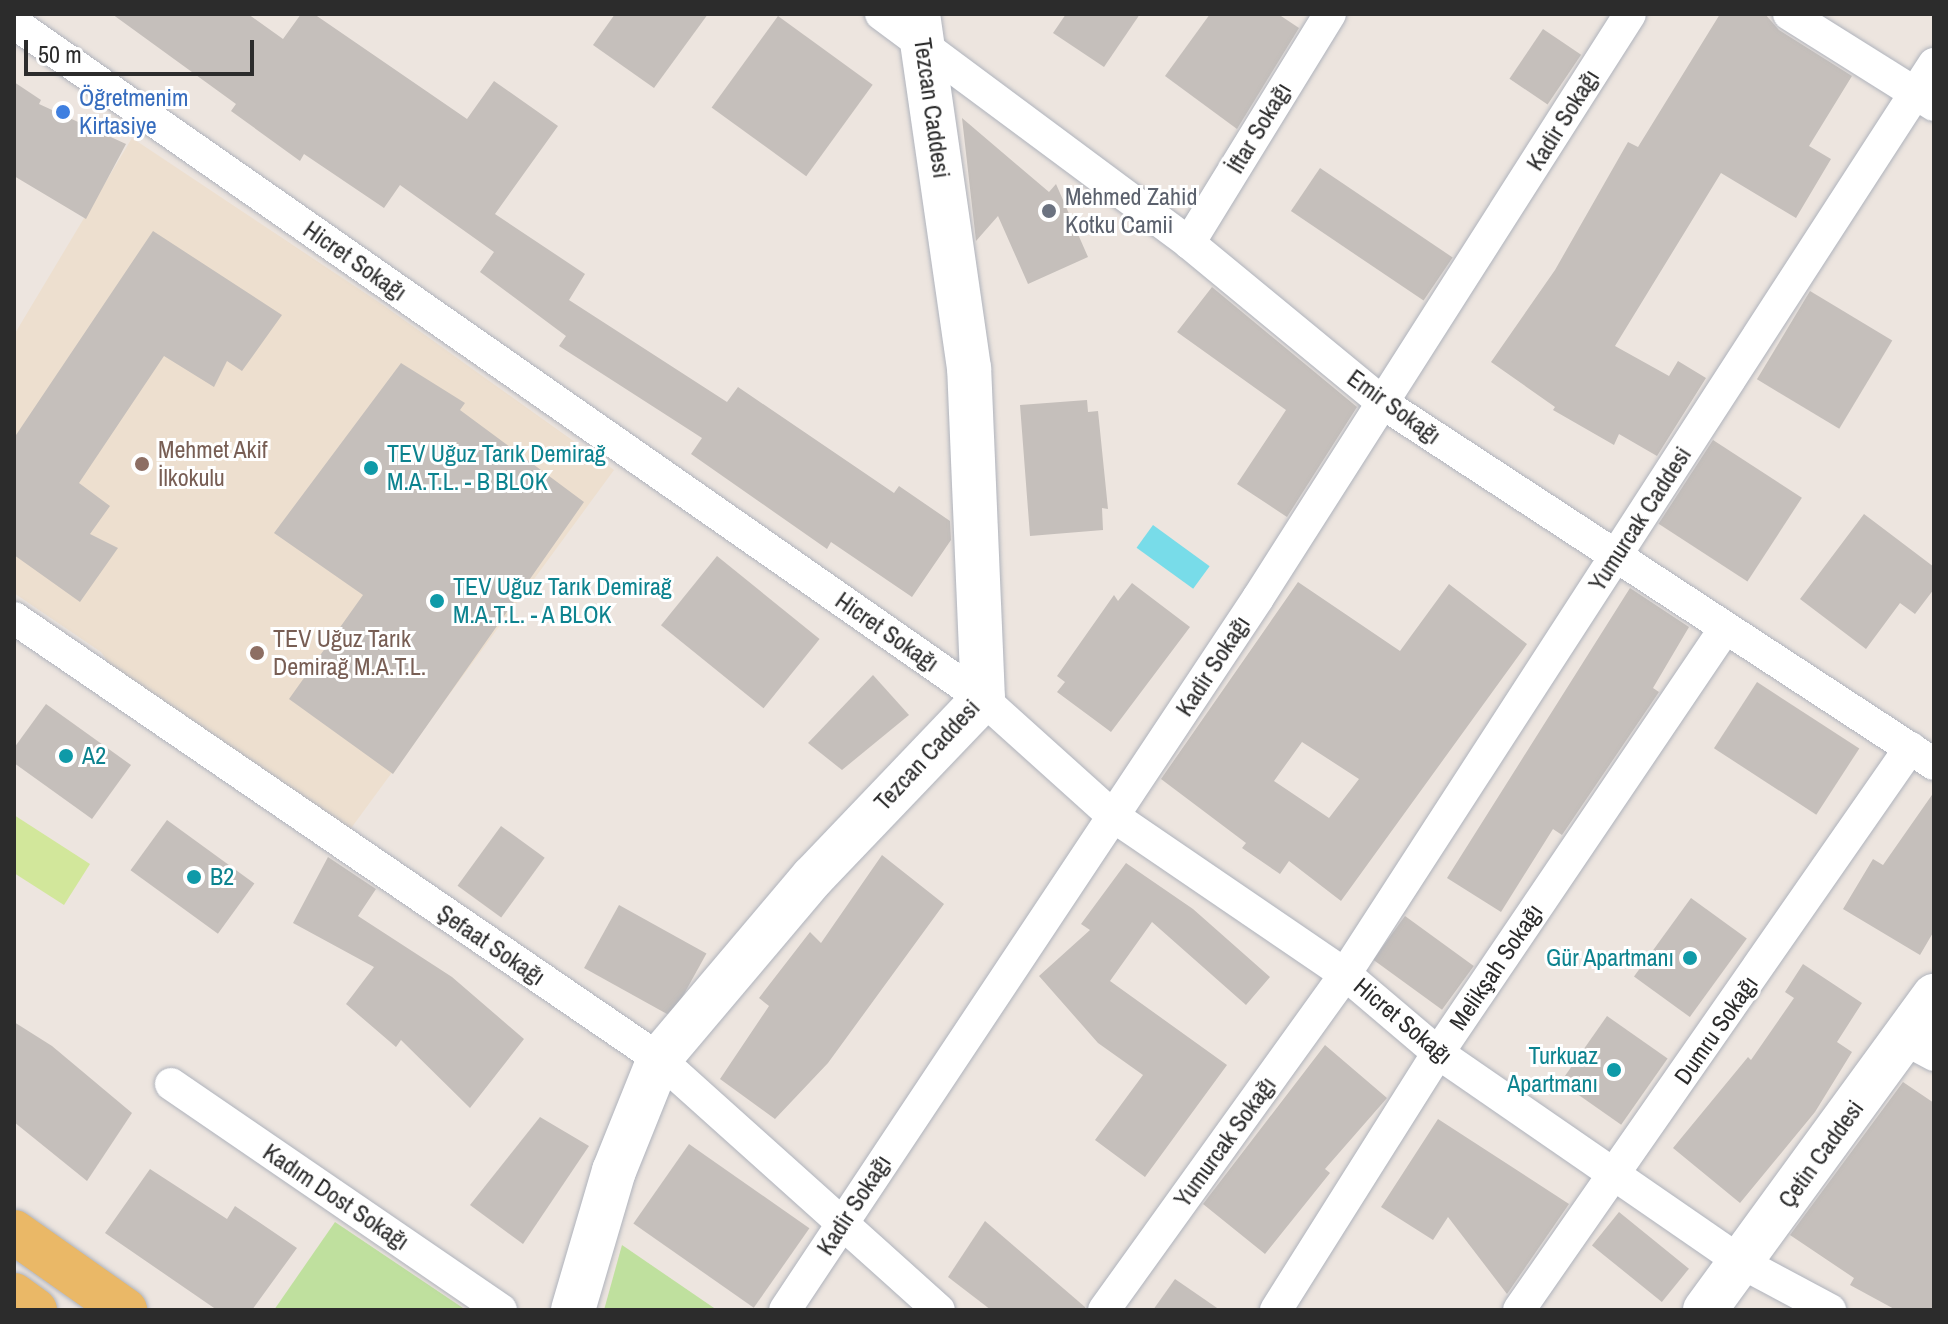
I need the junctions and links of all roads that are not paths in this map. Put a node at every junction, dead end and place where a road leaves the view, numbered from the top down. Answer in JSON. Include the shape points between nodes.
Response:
{"nodes":[{"id":1,"x":881,"y":14,"type":"edge"},
{"id":2,"x":1630,"y":14,"type":"edge"},
{"id":3,"x":1789,"y":14,"type":"edge"},
{"id":4,"x":1316,"y":19,"type":"edge"},
{"id":5,"x":14,"y":23,"type":"edge"},
{"id":6,"x":921,"y":29,"type":"edge"},
{"id":7,"x":1934,"y":64,"type":"edge"},
{"id":8,"x":1924,"y":98,"type":"edge"},
{"id":9,"x":1189,"y":243,"type":"junction"},
{"id":10,"x":1384,"y":404,"type":"junction"},
{"id":11,"x":1615,"y":558,"type":"junction"},
{"id":12,"x":14,"y":618,"type":"edge"},
{"id":13,"x":1724,"y":630,"type":"junction"},
{"id":14,"x":983,"y":699,"type":"junction"},
{"id":15,"x":1922,"y":756,"type":"edge"},
{"id":16,"x":1113,"y":816,"type":"junction"},
{"id":17,"x":1345,"y":974,"type":"junction"},
{"id":18,"x":1934,"y":996,"type":"edge"},
{"id":19,"x":1919,"y":1047,"type":"edge"},
{"id":20,"x":1438,"y":1053,"type":"junction"},
{"id":21,"x":659,"y":1059,"type":"junction"},
{"id":22,"x":171,"y":1084,"type":"dead end"},
{"id":23,"x":1615,"y":1176,"type":"junction"},
{"id":24,"x":841,"y":1224,"type":"junction"},
{"id":25,"x":14,"y":1232,"type":"edge"},
{"id":26,"x":1742,"y":1263,"type":"junction"},
{"id":27,"x":14,"y":1295,"type":"edge"},
{"id":28,"x":35,"y":1310,"type":"edge"},
{"id":29,"x":125,"y":1310,"type":"edge"},
{"id":30,"x":501,"y":1310,"type":"edge"},
{"id":31,"x":573,"y":1310,"type":"edge"},
{"id":32,"x":785,"y":1310,"type":"edge"},
{"id":33,"x":939,"y":1310,"type":"edge"},
{"id":34,"x":1104,"y":1310,"type":"edge"},
{"id":35,"x":1276,"y":1310,"type":"edge"},
{"id":36,"x":1519,"y":1310,"type":"edge"},
{"id":37,"x":1705,"y":1310,"type":"edge"},
{"id":38,"x":1830,"y":1310,"type":"edge"}],
"edges":[{"from":1,"to":6,"type":"street","name":"Emir Sokağı"},
{"from":2,"to":10,"type":"street","name":"Kadir Sokağı"},
{"from":3,"to":8,"type":"street"},
{"from":4,"to":9,"type":"street","name":"İftar Sokağı"},
{"from":5,"to":14,"type":"street","name":"Hicret Sokağı"},
{"from":6,"to":9,"type":"street","name":"Emir Sokağı"},
{"from":6,"to":14,"type":"street","name":"Tezcan Caddesi","via":[[969,368]]},
{"from":7,"to":8,"type":"street","name":"Yumurcak Caddesi"},
{"from":8,"to":11,"type":"street","name":"Yumurcak Caddesi"},
{"from":9,"to":10,"type":"street","name":"Emir Sokağı"},
{"from":10,"to":11,"type":"street","name":"Emir Sokağı"},
{"from":10,"to":16,"type":"street","name":"Kadir Sokağı"},
{"from":11,"to":13,"type":"street","name":"Emir Sokağı"},
{"from":11,"to":17,"type":"street","name":"Yumurcak Caddesi"},
{"from":12,"to":21,"type":"street","name":"Şefaat Sokağı"},
{"from":13,"to":15,"type":"street","name":"Emir Sokağı"},
{"from":13,"to":20,"type":"street","name":"Melikşah Sokağı"},
{"from":14,"to":16,"type":"street","name":"Hicret Sokağı"},
{"from":14,"to":21,"type":"street","name":"Tezcan Caddesi","via":[[813,877]]},
{"from":15,"to":23,"type":"street","name":"Dumru Sokağı"},
{"from":16,"to":17,"type":"street","name":"Hicret Sokağı"},
{"from":16,"to":24,"type":"street","name":"Kadir Sokağı"},
{"from":17,"to":20,"type":"street","name":"Hicret Sokağı"},
{"from":17,"to":34,"type":"street","name":"Yumurcak Sokağı"},
{"from":18,"to":19,"type":"street","name":"Çetin Caddesi"},
{"from":19,"to":26,"type":"street","name":"Çetin Caddesi"},
{"from":20,"to":23,"type":"street","name":"Hicret Sokağı"},
{"from":20,"to":35,"type":"street","name":"Melikşah Sokağı"},
{"from":21,"to":24,"type":"street","name":"Şefaat Sokağı"},
{"from":21,"to":31,"type":"street","name":"Tezcan Caddesi","via":[[614,1171]]},
{"from":22,"to":30,"type":"street","name":"Kadım Dost Sokağı"},
{"from":23,"to":26,"type":"street","name":"Hicret Sokağı"},
{"from":23,"to":36,"type":"street","name":"Dumru Sokağı"},
{"from":24,"to":32,"type":"street","name":"Kadir Sokağı"},
{"from":24,"to":33,"type":"street","name":"Şefaat Sokağı"},
{"from":25,"to":29,"type":"main road"},
{"from":26,"to":37,"type":"street","name":"Çetin Caddesi"},
{"from":26,"to":38,"type":"street","name":"Hicret Sokağı"},
{"from":27,"to":28,"type":"main road"}]}
